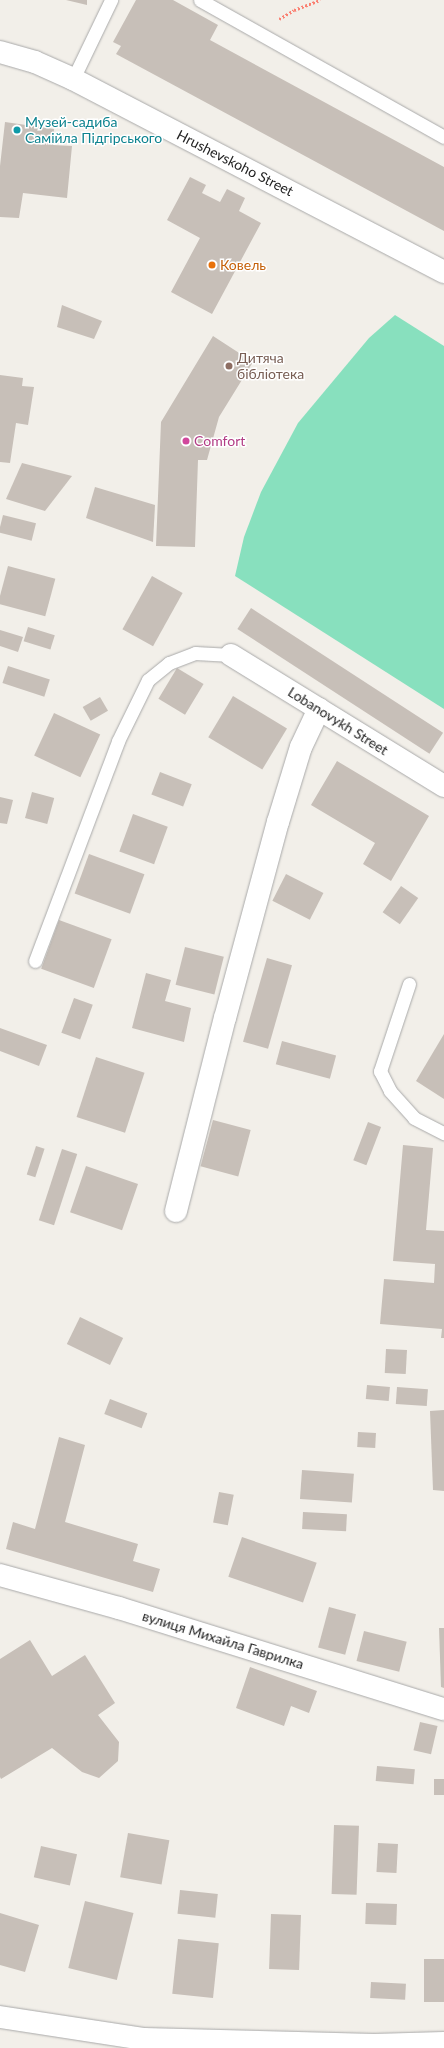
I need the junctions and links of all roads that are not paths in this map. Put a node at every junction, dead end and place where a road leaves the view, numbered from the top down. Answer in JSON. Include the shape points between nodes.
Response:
{"nodes":[{"id":1,"x":111,"y":0,"type":"edge"},
{"id":2,"x":200,"y":0,"type":"edge"},
{"id":3,"x":0,"y":52,"type":"edge"},
{"id":4,"x":73,"y":79,"type":"junction"},
{"id":5,"x":444,"y":137,"type":"edge"},
{"id":6,"x":444,"y":272,"type":"edge"},
{"id":7,"x":231,"y":656,"type":"joint"},
{"id":8,"x":320,"y":709,"type":"junction"},
{"id":9,"x":444,"y":786,"type":"edge"},
{"id":10,"x":35,"y":961,"type":"dead end"},
{"id":11,"x":409,"y":984,"type":"dead end"},
{"id":12,"x":444,"y":1133,"type":"edge"},
{"id":13,"x":176,"y":1211,"type":"dead end"},
{"id":14,"x":0,"y":1575,"type":"edge"},
{"id":15,"x":444,"y":1709,"type":"edge"},
{"id":16,"x":0,"y":2017,"type":"edge"},
{"id":17,"x":444,"y":2043,"type":"edge"},
{"id":18,"x":374,"y":2047,"type":"edge"}],
"edges":[{"from":1,"to":4,"type":"lane"},
{"from":2,"to":5,"type":"lane"},
{"from":3,"to":4,"type":"street","name":"Hrushevskoho Street","via":[[35,62]]},
{"from":4,"to":6,"type":"street","name":"Hrushevskoho Street"},
{"from":7,"to":8,"type":"street","name":"Lobanovykh Street"},
{"from":7,"to":10,"type":"lane","via":[[195,653],[169,663],[148,680],[118,741]]},
{"from":8,"to":9,"type":"street","name":"Lobanovykh Street"},
{"from":8,"to":13,"type":"street","via":[[301,747],[278,822],[224,1018]]},
{"from":11,"to":12,"type":"lane","via":[[380,1071],[390,1091],[414,1118]]},
{"from":14,"to":15,"type":"street","name":"вулиця Михайла Гаврилка","via":[[119,1608]]},
{"from":16,"to":18,"type":"street","via":[[144,2039]]},
{"from":17,"to":18,"type":"street"}]}
